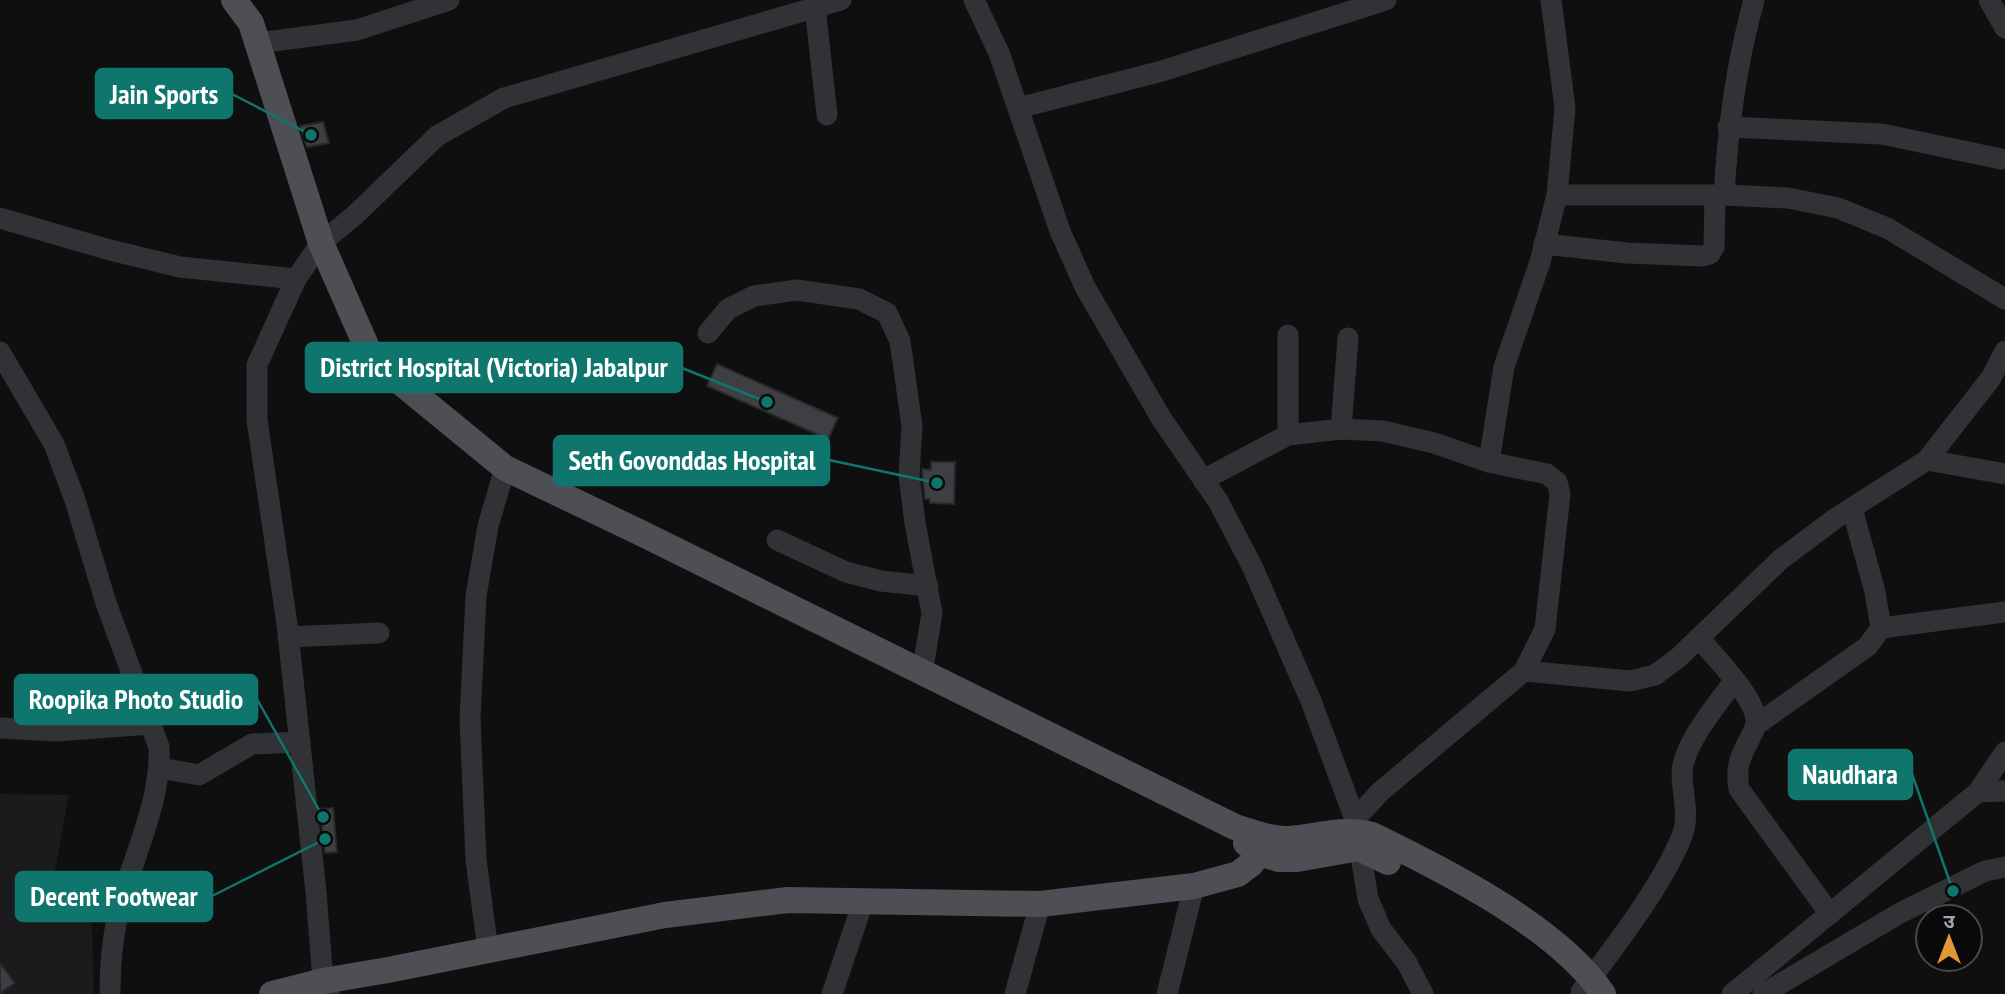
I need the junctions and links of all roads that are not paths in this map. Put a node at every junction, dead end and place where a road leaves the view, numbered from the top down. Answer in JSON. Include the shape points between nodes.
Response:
{"nodes":[{"id":1,"x":234,"y":0,"type":"edge"},
{"id":2,"x":449,"y":0,"type":"edge"},
{"id":3,"x":841,"y":0,"type":"edge"},
{"id":4,"x":974,"y":0,"type":"edge"},
{"id":5,"x":1385,"y":0,"type":"edge"},
{"id":6,"x":1551,"y":0,"type":"edge"},
{"id":7,"x":1754,"y":0,"type":"edge"},
{"id":8,"x":1989,"y":0,"type":"edge"},
{"id":9,"x":419,"y":5,"type":"edge"},
{"id":10,"x":815,"y":7,"type":"junction"},
{"id":11,"x":2005,"y":28,"type":"edge"},
{"id":12,"x":258,"y":43,"type":"junction"},
{"id":13,"x":1018,"y":108,"type":"junction"},
{"id":14,"x":827,"y":115,"type":"dead end"},
{"id":15,"x":1728,"y":127,"type":"junction"},
{"id":16,"x":2001,"y":159,"type":"dead end"},
{"id":17,"x":1557,"y":195,"type":"junction"},
{"id":18,"x":1720,"y":195,"type":"junction"},
{"id":19,"x":0,"y":219,"type":"edge"},
{"id":20,"x":321,"y":243,"type":"junction"},
{"id":21,"x":1544,"y":244,"type":"junction"},
{"id":22,"x":296,"y":279,"type":"junction"},
{"id":23,"x":2005,"y":299,"type":"edge"},
{"id":24,"x":708,"y":333,"type":"dead end"},
{"id":25,"x":1288,"y":335,"type":"dead end"},
{"id":26,"x":1348,"y":338,"type":"dead end"},
{"id":27,"x":2005,"y":351,"type":"edge"},
{"id":28,"x":0,"y":352,"type":"edge"},
{"id":29,"x":1341,"y":429,"type":"junction"},
{"id":30,"x":1288,"y":435,"type":"junction"},
{"id":31,"x":1927,"y":460,"type":"junction"},
{"id":32,"x":1489,"y":462,"type":"junction"},
{"id":33,"x":505,"y":468,"type":"junction"},
{"id":34,"x":2005,"y":474,"type":"edge"},
{"id":35,"x":1203,"y":480,"type":"junction"},
{"id":36,"x":1852,"y":508,"type":"junction"},
{"id":37,"x":777,"y":540,"type":"dead end"},
{"id":38,"x":928,"y":586,"type":"junction"},
{"id":39,"x":2005,"y":612,"type":"edge"},
{"id":40,"x":1881,"y":628,"type":"junction"},
{"id":41,"x":379,"y":634,"type":"dead end"},
{"id":42,"x":288,"y":637,"type":"junction"},
{"id":43,"x":1699,"y":638,"type":"junction"},
{"id":44,"x":1524,"y":671,"type":"junction"},
{"id":45,"x":922,"y":674,"type":"junction"},
{"id":46,"x":1734,"y":681,"type":"junction"},
{"id":47,"x":151,"y":724,"type":"junction"},
{"id":48,"x":1756,"y":725,"type":"junction"},
{"id":49,"x":0,"y":728,"type":"edge"},
{"id":50,"x":300,"y":742,"type":"junction"},
{"id":51,"x":2005,"y":752,"type":"edge"},
{"id":52,"x":160,"y":768,"type":"junction"},
{"id":53,"x":2005,"y":791,"type":"edge"},
{"id":54,"x":1978,"y":792,"type":"junction"},
{"id":55,"x":1357,"y":833,"type":"junction"},
{"id":56,"x":1264,"y":846,"type":"junction"},
{"id":57,"x":2005,"y":867,"type":"edge"},
{"id":58,"x":1194,"y":886,"type":"junction"},
{"id":59,"x":864,"y":899,"type":"junction"},
{"id":60,"x":1041,"y":904,"type":"junction"},
{"id":61,"x":1830,"y":914,"type":"junction"},
{"id":62,"x":488,"y":950,"type":"junction"},
{"id":63,"x":326,"y":988,"type":"edge"},
{"id":64,"x":1589,"y":989,"type":"edge"},
{"id":65,"x":110,"y":994,"type":"edge"},
{"id":66,"x":272,"y":994,"type":"edge"},
{"id":67,"x":832,"y":994,"type":"edge"},
{"id":68,"x":1015,"y":994,"type":"edge"},
{"id":69,"x":1167,"y":994,"type":"edge"},
{"id":70,"x":1423,"y":994,"type":"edge"},
{"id":71,"x":1732,"y":994,"type":"edge"},
{"id":72,"x":1763,"y":994,"type":"edge"}],
"edges":[{"from":1,"to":12,"type":"main road","via":[[251,23]]},
{"from":2,"to":9,"type":"street"},
{"from":3,"to":10,"type":"street"},
{"from":4,"to":13,"type":"street"},
{"from":5,"to":13,"type":"street","via":[[1162,71]]},
{"from":6,"to":17,"type":"street","via":[[1564,108]]},
{"from":7,"to":15,"type":"street"},
{"from":8,"to":11,"type":"street"},
{"from":9,"to":12,"type":"street","via":[[357,30]]},
{"from":10,"to":14,"type":"street"},
{"from":10,"to":20,"type":"street","via":[[504,98],[437,136]]},
{"from":12,"to":20,"type":"main road"},
{"from":13,"to":35,"type":"street","via":[[1060,231],[1085,287]]},
{"from":15,"to":16,"type":"street","via":[[1882,134]]},
{"from":15,"to":18,"type":"street"},
{"from":17,"to":18,"type":"street"},
{"from":17,"to":21,"type":"street"},
{"from":18,"to":21,"type":"street","via":[[1714,247],[1703,257]]},
{"from":18,"to":23,"type":"street","via":[[1788,198],[1838,208],[1887,229]]},
{"from":19,"to":22,"type":"street","via":[[180,267]]},
{"from":20,"to":22,"type":"street"},
{"from":20,"to":33,"type":"main road","via":[[372,359]]},
{"from":21,"to":32,"type":"street","via":[[1504,368]]},
{"from":22,"to":42,"type":"street","via":[[257,365],[257,420]]},
{"from":24,"to":38,"type":"street","via":[[728,309],[754,296],[797,290],[859,299],[887,313],[900,341],[912,426],[909,475]]},
{"from":25,"to":30,"type":"street"},
{"from":26,"to":29,"type":"street"},
{"from":27,"to":31,"type":"street","via":[[1991,378]]},
{"from":28,"to":47,"type":"street","via":[[54,444]]},
{"from":29,"to":30,"type":"street"},
{"from":29,"to":32,"type":"street","via":[[1383,431]]},
{"from":30,"to":35,"type":"street"},
{"from":31,"to":34,"type":"street"},
{"from":31,"to":36,"type":"street"},
{"from":32,"to":44,"type":"street","via":[[1547,474],[1557,482],[1560,494],[1545,629]]},
{"from":33,"to":45,"type":"main road"},
{"from":33,"to":62,"type":"street","via":[[488,526],[476,596],[470,719],[476,860]]},
{"from":35,"to":55,"type":"street","via":[[1252,566],[1311,701]]},
{"from":36,"to":40,"type":"street"},
{"from":36,"to":43,"type":"street","via":[[1781,559]]},
{"from":37,"to":38,"type":"street","via":[[846,572]]},
{"from":38,"to":45,"type":"street","via":[[932,613]]},
{"from":39,"to":40,"type":"street"},
{"from":40,"to":48,"type":"street","via":[[1868,646]]},
{"from":41,"to":42,"type":"street"},
{"from":42,"to":50,"type":"street"},
{"from":43,"to":44,"type":"street","via":[[1655,675],[1630,681]]},
{"from":43,"to":46,"type":"street"},
{"from":44,"to":55,"type":"street","via":[[1380,792]]},
{"from":45,"to":56,"type":"main road","via":[[1235,827],[1244,841]]},
{"from":46,"to":48,"type":"street","via":[[1755,712]]},
{"from":46,"to":64,"type":"street","via":[[1688,749],[1682,771],[1683,834]]},
{"from":47,"to":49,"type":"street","via":[[56,731]]},
{"from":47,"to":52,"type":"street"},
{"from":48,"to":61,"type":"street","via":[[1736,774],[1740,789]]},
{"from":50,"to":52,"type":"street","via":[[252,744],[199,775]]},
{"from":50,"to":63,"type":"street"},
{"from":51,"to":54,"type":"street"},
{"from":52,"to":65,"type":"street","via":[[110,951]]},
{"from":53,"to":54,"type":"street"},
{"from":54,"to":61,"type":"street"},
{"from":55,"to":56,"type":"main road","via":[[1297,859],[1279,859]]},
{"from":55,"to":64,"type":"main road","via":[[1417,877],[1502,926]]},
{"from":55,"to":70,"type":"street","via":[[1368,899],[1381,929],[1408,963]]},
{"from":56,"to":58,"type":"main road","via":[[1238,874]]},
{"from":57,"to":72,"type":"street","via":[[1985,871],[1900,913]]},
{"from":58,"to":60,"type":"main road"},
{"from":58,"to":69,"type":"street"},
{"from":59,"to":60,"type":"main road"},
{"from":59,"to":62,"type":"main road","via":[[788,900],[665,915]]},
{"from":59,"to":67,"type":"street"},
{"from":60,"to":68,"type":"street"},
{"from":61,"to":71,"type":"street"},
{"from":62,"to":63,"type":"main road"},
{"from":63,"to":66,"type":"main road"}]}
